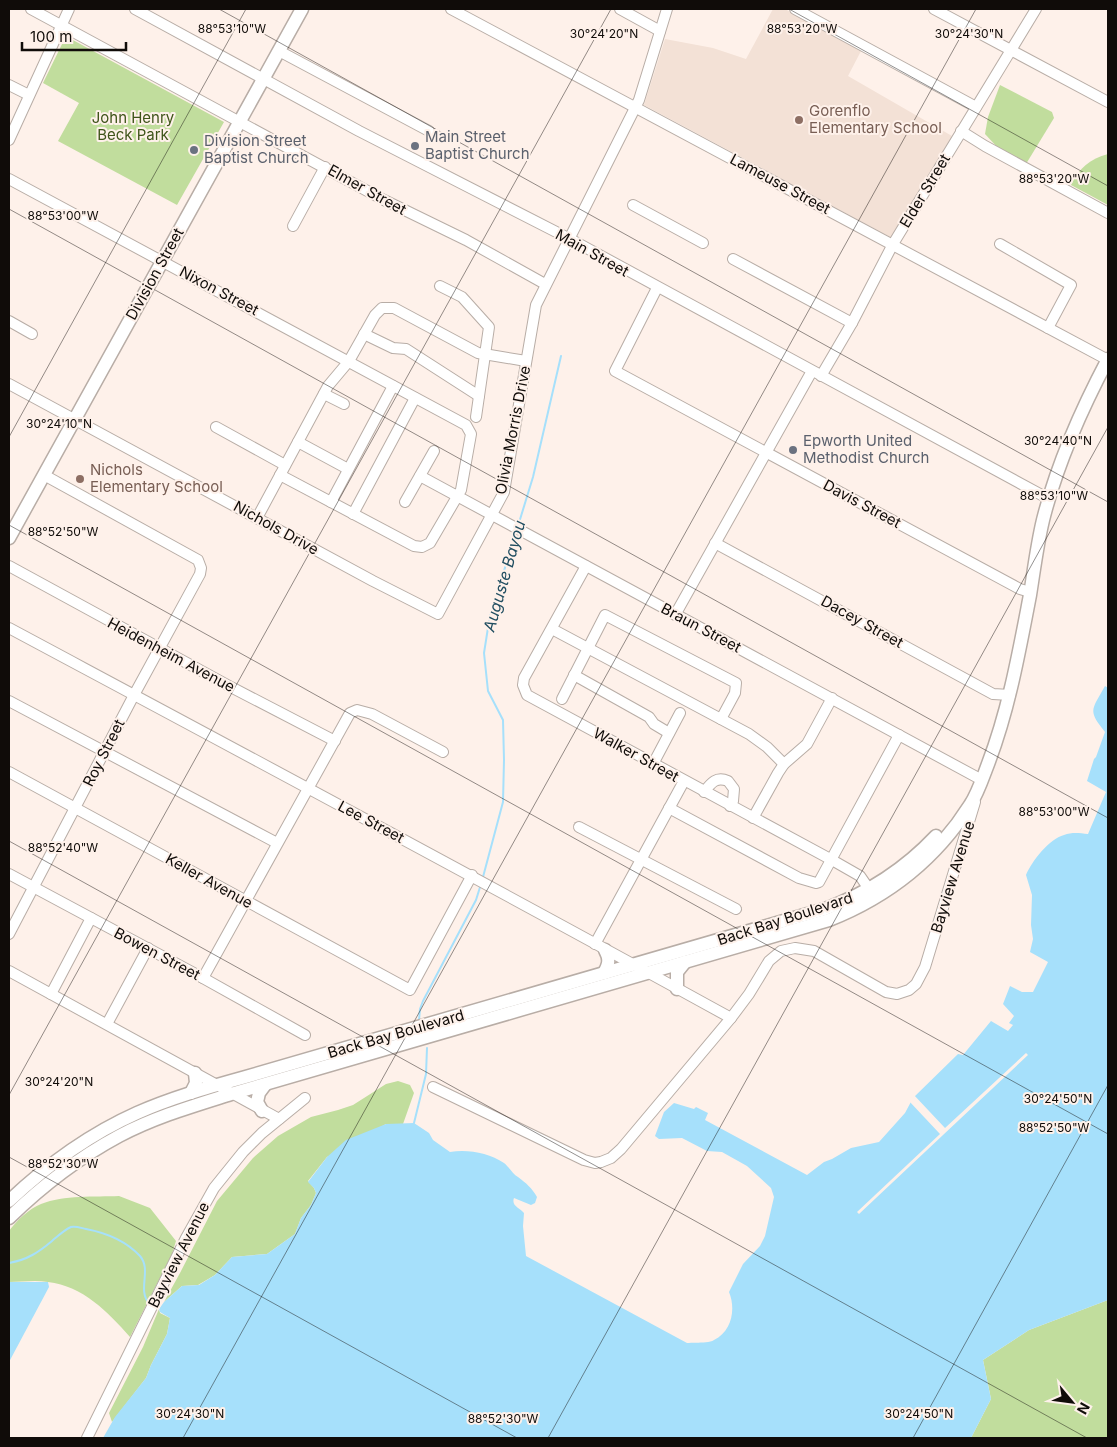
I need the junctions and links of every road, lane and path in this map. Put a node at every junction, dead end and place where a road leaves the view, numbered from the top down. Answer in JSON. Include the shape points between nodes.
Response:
{"nodes":[{"id":1,"x":31,"y":9,"type":"edge"},
{"id":2,"x":69,"y":9,"type":"edge"},
{"id":3,"x":135,"y":9,"type":"edge"},
{"id":4,"x":302,"y":9,"type":"edge"},
{"id":5,"x":451,"y":9,"type":"edge"},
{"id":6,"x":620,"y":9,"type":"edge"},
{"id":7,"x":667,"y":9,"type":"edge"},
{"id":8,"x":794,"y":9,"type":"edge"},
{"id":9,"x":934,"y":9,"type":"edge"},
{"id":10,"x":1036,"y":9,"type":"edge"},
{"id":11,"x":61,"y":26,"type":"junction"},
{"id":12,"x":660,"y":31,"type":"junction"},
{"id":13,"x":1011,"y":50,"type":"junction"},
{"id":14,"x":278,"y":51,"type":"junction"},
{"id":15,"x":264,"y":77,"type":"junction"},
{"id":16,"x":9,"y":84,"type":"edge"},
{"id":17,"x":29,"y":95,"type":"junction"},
{"id":18,"x":1108,"y":102,"type":"edge"},
{"id":19,"x":636,"y":107,"type":"junction"},
{"id":20,"x":976,"y":107,"type":"junction"},
{"id":21,"x":240,"y":121,"type":"junction"},
{"id":22,"x":429,"y":131,"type":"dead end"},
{"id":23,"x":961,"y":131,"type":"junction"},
{"id":24,"x":9,"y":140,"type":"edge"},
{"id":25,"x":325,"y":167,"type":"junction"},
{"id":26,"x":9,"y":179,"type":"edge"},
{"id":27,"x":633,"y":205,"type":"dead end"},
{"id":28,"x":1108,"y":213,"type":"edge"},
{"id":29,"x":293,"y":226,"type":"dead end"},
{"id":30,"x":570,"y":239,"type":"junction"},
{"id":31,"x":703,"y":243,"type":"dead end"},
{"id":32,"x":893,"y":244,"type":"junction"},
{"id":33,"x":1000,"y":244,"type":"dead end"},
{"id":34,"x":733,"y":259,"type":"dead end"},
{"id":35,"x":162,"y":262,"type":"junction"},
{"id":36,"x":545,"y":284,"type":"junction"},
{"id":37,"x":440,"y":286,"type":"dead end"},
{"id":38,"x":657,"y":288,"type":"junction"},
{"id":39,"x":9,"y":321,"type":"edge"},
{"id":40,"x":852,"y":323,"type":"junction"},
{"id":41,"x":1048,"y":328,"type":"junction"},
{"id":42,"x":32,"y":334,"type":"dead end"},
{"id":43,"x":364,"y":334,"type":"junction"},
{"id":44,"x":485,"y":354,"type":"junction"},
{"id":45,"x":1108,"y":360,"type":"edge"},
{"id":46,"x":526,"y":361,"type":"junction"},
{"id":47,"x":348,"y":362,"type":"junction"},
{"id":48,"x":816,"y":373,"type":"junction"},
{"id":49,"x":9,"y":384,"type":"edge"},
{"id":50,"x":393,"y":386,"type":"junction"},
{"id":51,"x":324,"y":394,"type":"junction"},
{"id":52,"x":479,"y":396,"type":"junction"},
{"id":53,"x":416,"y":398,"type":"junction"},
{"id":54,"x":344,"y":404,"type":"dead end"},
{"id":55,"x":476,"y":417,"type":"dead end"},
{"id":56,"x":75,"y":419,"type":"junction"},
{"id":57,"x":216,"y":428,"type":"dead end"},
{"id":58,"x":298,"y":442,"type":"junction"},
{"id":59,"x":434,"y":451,"type":"dead end"},
{"id":60,"x":766,"y":453,"type":"junction"},
{"id":61,"x":285,"y":464,"type":"junction"},
{"id":62,"x":348,"y":469,"type":"junction"},
{"id":63,"x":44,"y":475,"type":"junction"},
{"id":64,"x":280,"y":475,"type":"junction"},
{"id":65,"x":420,"y":476,"type":"junction"},
{"id":66,"x":458,"y":496,"type":"junction"},
{"id":67,"x":1049,"y":499,"type":"junction"},
{"id":68,"x":331,"y":502,"type":"junction"},
{"id":69,"x":405,"y":502,"type":"dead end"},
{"id":70,"x":353,"y":514,"type":"junction"},
{"id":71,"x":493,"y":515,"type":"junction"},
{"id":72,"x":257,"y":518,"type":"junction"},
{"id":73,"x":9,"y":538,"type":"edge"},
{"id":74,"x":715,"y":543,"type":"junction"},
{"id":75,"x":9,"y":566,"type":"edge"},
{"id":76,"x":586,"y":566,"type":"junction"},
{"id":77,"x":1030,"y":592,"type":"junction"},
{"id":78,"x":438,"y":614,"type":"joint"},
{"id":79,"x":675,"y":615,"type":"junction"},
{"id":80,"x":9,"y":628,"type":"edge"},
{"id":81,"x":552,"y":629,"type":"junction"},
{"id":82,"x":588,"y":648,"type":"junction"},
{"id":83,"x":159,"y":649,"type":"junction"},
{"id":84,"x":574,"y":675,"type":"junction"},
{"id":85,"x":134,"y":695,"type":"junction"},
{"id":86,"x":1010,"y":695,"type":"junction"},
{"id":87,"x":832,"y":698,"type":"junction"},
{"id":88,"x":562,"y":699,"type":"dead end"},
{"id":89,"x":9,"y":700,"type":"edge"},
{"id":90,"x":680,"y":713,"type":"dead end"},
{"id":91,"x":721,"y":719,"type":"junction"},
{"id":92,"x":669,"y":733,"type":"junction"},
{"id":93,"x":899,"y":734,"type":"junction"},
{"id":94,"x":335,"y":741,"type":"junction"},
{"id":95,"x":105,"y":752,"type":"junction"},
{"id":96,"x":442,"y":752,"type":"dead end"},
{"id":97,"x":653,"y":764,"type":"junction"},
{"id":98,"x":784,"y":764,"type":"junction"},
{"id":99,"x":9,"y":772,"type":"edge"},
{"id":100,"x":982,"y":780,"type":"junction"},
{"id":101,"x":684,"y":781,"type":"junction"},
{"id":102,"x":307,"y":789,"type":"junction"},
{"id":103,"x":704,"y":792,"type":"junction"},
{"id":104,"x":730,"y":806,"type":"junction"},
{"id":105,"x":75,"y":808,"type":"junction"},
{"id":106,"x":670,"y":808,"type":"junction"},
{"id":107,"x":754,"y":818,"type":"junction"},
{"id":108,"x":579,"y":827,"type":"dead end"},
{"id":109,"x":277,"y":843,"type":"junction"},
{"id":110,"x":641,"y":860,"type":"junction"},
{"id":111,"x":832,"y":860,"type":"junction"},
{"id":112,"x":9,"y":874,"type":"edge"},
{"id":113,"x":474,"y":876,"type":"junction"},
{"id":114,"x":33,"y":887,"type":"junction"},
{"id":115,"x":869,"y":890,"type":"junction"},
{"id":116,"x":246,"y":902,"type":"junction"},
{"id":117,"x":736,"y":909,"type":"dead end"},
{"id":118,"x":91,"y":918,"type":"junction"},
{"id":119,"x":9,"y":934,"type":"edge"},
{"id":120,"x":600,"y":947,"type":"junction"},
{"id":121,"x":148,"y":948,"type":"junction"},
{"id":122,"x":685,"y":962,"type":"junction"},
{"id":123,"x":633,"y":965,"type":"junction"},
{"id":124,"x":9,"y":971,"type":"edge"},
{"id":125,"x":649,"y":973,"type":"junction"},
{"id":126,"x":604,"y":974,"type":"junction"},
{"id":127,"x":203,"y":978,"type":"junction"},
{"id":128,"x":678,"y":988,"type":"junction"},
{"id":129,"x":51,"y":994,"type":"junction"},
{"id":130,"x":731,"y":1018,"type":"junction"},
{"id":131,"x":107,"y":1024,"type":"junction"},
{"id":132,"x":305,"y":1035,"type":"dead end"},
{"id":133,"x":195,"y":1073,"type":"junction"},
{"id":134,"x":265,"y":1084,"type":"junction"},
{"id":135,"x":216,"y":1085,"type":"junction"},
{"id":136,"x":433,"y":1086,"type":"dead end"},
{"id":137,"x":191,"y":1093,"type":"junction"},
{"id":138,"x":231,"y":1094,"type":"junction"},
{"id":139,"x":305,"y":1098,"type":"dead end"},
{"id":140,"x":262,"y":1111,"type":"junction"},
{"id":141,"x":279,"y":1119,"type":"junction"},
{"id":142,"x":9,"y":1201,"type":"edge"},
{"id":143,"x":9,"y":1218,"type":"edge"},
{"id":144,"x":87,"y":1438,"type":"edge"}],
"edges":[{"from":1,"to":11,"type":"street","name":"Elmer Street"},
{"from":2,"to":11,"type":"street"},
{"from":3,"to":15,"type":"street","name":"Main Street"},
{"from":4,"to":14,"type":"main road","name":"Division Street"},
{"from":5,"to":19,"type":"street","name":"Lameuse Street"},
{"from":6,"to":12,"type":"street"},
{"from":7,"to":12,"type":"street","name":"Olivia Morris Drive"},
{"from":8,"to":20,"type":"street"},
{"from":9,"to":13,"type":"street"},
{"from":10,"to":13,"type":"street","name":"Elder Street"},
{"from":11,"to":17,"type":"street"},
{"from":11,"to":21,"type":"street","name":"Elmer Street"},
{"from":12,"to":19,"type":"street","name":"Olivia Morris Drive"},
{"from":13,"to":18,"type":"street"},
{"from":13,"to":20,"type":"street","name":"Elder Street"},
{"from":14,"to":15,"type":"main road","name":"Division Street"},
{"from":14,"to":22,"type":"street"},
{"from":15,"to":21,"type":"main road","name":"Division Street"},
{"from":15,"to":30,"type":"street","name":"Main Street"},
{"from":16,"to":17,"type":"street"},
{"from":17,"to":24,"type":"street"},
{"from":19,"to":30,"type":"street","name":"Olivia Morris Drive"},
{"from":19,"to":32,"type":"street","name":"Lameuse Street"},
{"from":20,"to":23,"type":"street","name":"Elder Street"},
{"from":21,"to":25,"type":"street","name":"Elmer Street"},
{"from":21,"to":35,"type":"main road","name":"Division Street"},
{"from":23,"to":28,"type":"street"},
{"from":23,"to":32,"type":"street","name":"Elder Street"},
{"from":25,"to":29,"type":"street"},
{"from":25,"to":36,"type":"street","name":"Elmer Street"},
{"from":26,"to":35,"type":"street","name":"Nixon Street"},
{"from":27,"to":31,"type":"street"},
{"from":30,"to":36,"type":"street","name":"Olivia Morris Drive"},
{"from":30,"to":38,"type":"street","name":"Main Street"},
{"from":32,"to":40,"type":"street","name":"Elder Street"},
{"from":32,"to":41,"type":"street","name":"Lameuse Street"},
{"from":33,"to":41,"type":"street","via":[[1071,285]]},
{"from":34,"to":40,"type":"street"},
{"from":35,"to":47,"type":"street","name":"Nixon Street"},
{"from":35,"to":56,"type":"main road","name":"Division Street"},
{"from":36,"to":46,"type":"street","name":"Olivia Morris Drive","via":[[536,305]]},
{"from":37,"to":44,"type":"street","via":[[462,297],[487,324],[490,331]]},
{"from":38,"to":48,"type":"street","name":"Main Street"},
{"from":38,"to":60,"type":"street","name":"Davis Street","via":[[615,371]]},
{"from":39,"to":42,"type":"street"},
{"from":40,"to":48,"type":"street","name":"Elder Street"},
{"from":41,"to":45,"type":"street","name":"Lameuse Street"},
{"from":43,"to":44,"type":"street","via":[[382,308],[394,308],[473,351]]},
{"from":43,"to":47,"type":"street"},
{"from":43,"to":52,"type":"street","via":[[393,348],[406,349]]},
{"from":44,"to":46,"type":"street"},
{"from":44,"to":52,"type":"street"},
{"from":45,"to":67,"type":"main road","name":"Bayview Avenue","via":[[1064,453]]},
{"from":46,"to":71,"type":"street","name":"Olivia Morris Drive","via":[[506,486]]},
{"from":47,"to":50,"type":"street","name":"Nixon Street"},
{"from":47,"to":51,"type":"street"},
{"from":48,"to":60,"type":"street"},
{"from":48,"to":67,"type":"street","name":"Main Street"},
{"from":49,"to":56,"type":"street","name":"Nichols Drive"},
{"from":50,"to":53,"type":"street","name":"Nixon Street"},
{"from":50,"to":62,"type":"street"},
{"from":51,"to":54,"type":"street"},
{"from":51,"to":58,"type":"street"},
{"from":52,"to":55,"type":"street"},
{"from":53,"to":66,"type":"street","name":"Nixon Street","via":[[470,430],[464,478]]},
{"from":53,"to":70,"type":"street"},
{"from":56,"to":63,"type":"main road","name":"Division Street"},
{"from":56,"to":72,"type":"street","name":"Nichols Drive"},
{"from":57,"to":61,"type":"street"},
{"from":58,"to":61,"type":"street"},
{"from":58,"to":62,"type":"street"},
{"from":59,"to":65,"type":"street"},
{"from":60,"to":74,"type":"street"},
{"from":60,"to":77,"type":"street","name":"Davis Street","via":[[1020,590]]},
{"from":61,"to":64,"type":"street"},
{"from":62,"to":68,"type":"street"},
{"from":63,"to":73,"type":"main road","name":"Division Street"},
{"from":63,"to":83,"type":"street","name":"Roy Street","via":[[200,563],[200,574]]},
{"from":64,"to":68,"type":"street"},
{"from":64,"to":72,"type":"street"},
{"from":65,"to":66,"type":"street","name":"Braun Street"},
{"from":65,"to":69,"type":"street"},
{"from":66,"to":70,"type":"street","via":[[430,544],[422,547],[414,546]]},
{"from":66,"to":71,"type":"street","name":"Braun Street"},
{"from":67,"to":77,"type":"main road","name":"Bayview Avenue"},
{"from":68,"to":70,"type":"street"},
{"from":71,"to":76,"type":"street","name":"Braun Street"},
{"from":71,"to":78,"type":"street","name":"Olivia Morris Drive"},
{"from":72,"to":78,"type":"street","name":"Nichols Drive"},
{"from":74,"to":79,"type":"street"},
{"from":74,"to":86,"type":"street","name":"Dacey Street","via":[[993,694]]},
{"from":75,"to":83,"type":"street","name":"Heidenheim Avenue"},
{"from":76,"to":79,"type":"street","name":"Braun Street"},
{"from":76,"to":81,"type":"street","name":"Walker Street"},
{"from":77,"to":86,"type":"main road","name":"Bayview Avenue"},
{"from":79,"to":87,"type":"street","name":"Braun Street"},
{"from":80,"to":85,"type":"street","name":"Lee Street"},
{"from":81,"to":82,"type":"street"},
{"from":81,"to":97,"type":"street","name":"Walker Street","via":[[524,678],[527,695]]},
{"from":82,"to":84,"type":"street"},
{"from":82,"to":91,"type":"street"},
{"from":82,"to":91,"type":"street","via":[[605,615],[732,680],[736,684],[735,693]]},
{"from":83,"to":85,"type":"street","name":"Roy Street"},
{"from":83,"to":94,"type":"street","name":"Heidenheim Avenue"},
{"from":84,"to":88,"type":"street"},
{"from":84,"to":92,"type":"street","via":[[649,717]]},
{"from":85,"to":95,"type":"street","name":"Roy Street"},
{"from":85,"to":102,"type":"street","name":"Lee Street"},
{"from":86,"to":100,"type":"main road","name":"Bayview Avenue"},
{"from":87,"to":93,"type":"street","name":"Braun Street"},
{"from":87,"to":98,"type":"street","via":[[807,744]]},
{"from":89,"to":95,"type":"street"},
{"from":90,"to":92,"type":"street"},
{"from":91,"to":98,"type":"street","via":[[758,740]]},
{"from":92,"to":97,"type":"street"},
{"from":93,"to":100,"type":"street","name":"Braun Street"},
{"from":93,"to":111,"type":"street"},
{"from":94,"to":96,"type":"street","via":[[345,720],[353,711],[362,710]]},
{"from":94,"to":102,"type":"street"},
{"from":95,"to":105,"type":"street","name":"Roy Street"},
{"from":95,"to":109,"type":"street"},
{"from":97,"to":101,"type":"street","name":"Walker Street"},
{"from":98,"to":107,"type":"street"},
{"from":99,"to":105,"type":"street","name":"Keller Avenue"},
{"from":100,"to":115,"type":"main road","name":"Back Bay Boulevard","via":[[922,851]]},
{"from":100,"to":122,"type":"main road","name":"Back Bay Boulevard","via":[[971,804],[930,855],[874,899],[829,920]]},
{"from":100,"to":130,"type":"street","name":"Bayview Avenue","via":[[929,956],[916,984],[897,994],[886,992],[814,952],[795,948],[781,951],[769,961]]},
{"from":101,"to":103,"type":"street","name":"Walker Street"},
{"from":101,"to":106,"type":"street"},
{"from":102,"to":109,"type":"street"},
{"from":102,"to":113,"type":"street","name":"Lee Street"},
{"from":103,"to":104,"type":"street","name":"Walker Street"},
{"from":103,"to":104,"type":"street","via":[[714,780],[728,781],[734,789]]},
{"from":104,"to":107,"type":"street","name":"Walker Street"},
{"from":105,"to":114,"type":"street","name":"Roy Street"},
{"from":105,"to":116,"type":"street","name":"Keller Avenue"},
{"from":106,"to":110,"type":"street"},
{"from":106,"to":111,"type":"street","via":[[805,880],[819,882]]},
{"from":107,"to":111,"type":"street","name":"Walker Street"},
{"from":108,"to":110,"type":"street"},
{"from":109,"to":116,"type":"street"},
{"from":110,"to":117,"type":"street"},
{"from":110,"to":120,"type":"street"},
{"from":111,"to":115,"type":"street","name":"Walker Street","via":[[860,876]]},
{"from":112,"to":114,"type":"street","name":"Bowen Street"},
{"from":113,"to":116,"type":"street","name":"Keller Avenue","via":[[410,990]]},
{"from":113,"to":120,"type":"street","name":"Lee Street"},
{"from":114,"to":118,"type":"street","name":"Bowen Street"},
{"from":114,"to":119,"type":"street","name":"Roy Street"},
{"from":115,"to":123,"type":"main road","name":"Back Bay Boulevard","via":[[825,908]]},
{"from":116,"to":127,"type":"street"},
{"from":118,"to":121,"type":"street","name":"Bowen Street"},
{"from":118,"to":129,"type":"street"},
{"from":120,"to":123,"type":"street","name":"Lee Street"},
{"from":120,"to":126,"type":"main road","via":[[609,958]]},
{"from":121,"to":127,"type":"street","name":"Bowen Street"},
{"from":121,"to":131,"type":"street"},
{"from":122,"to":125,"type":"main road","name":"Back Bay Boulevard"},
{"from":122,"to":128,"type":"main road","via":[[677,972]]},
{"from":123,"to":125,"type":"street","name":"Lee Street"},
{"from":123,"to":126,"type":"main road","name":"Back Bay Boulevard"},
{"from":124,"to":129,"type":"street"},
{"from":125,"to":128,"type":"street","name":"Lee Street"},
{"from":125,"to":134,"type":"main road","name":"Back Bay Boulevard"},
{"from":126,"to":135,"type":"main road","name":"Back Bay Boulevard"},
{"from":127,"to":132,"type":"street","name":"Bowen Street"},
{"from":128,"to":130,"type":"street","name":"Lee Street"},
{"from":129,"to":131,"type":"street"},
{"from":130,"to":136,"type":"street","name":"Bayview Avenue","via":[[621,1149],[601,1162],[584,1160]]},
{"from":131,"to":133,"type":"street"},
{"from":133,"to":135,"type":"street"},
{"from":133,"to":137,"type":"main road","via":[[196,1086]]},
{"from":134,"to":138,"type":"main road","name":"Back Bay Boulevard"},
{"from":134,"to":140,"type":"main road","via":[[257,1102]]},
{"from":135,"to":137,"type":"main road","name":"Back Bay Boulevard"},
{"from":135,"to":138,"type":"street"},
{"from":137,"to":142,"type":"main road","name":"Back Bay Boulevard","via":[[111,1126],[65,1155]]},
{"from":138,"to":140,"type":"street"},
{"from":138,"to":143,"type":"main road","name":"Back Bay Boulevard","via":[[170,1114],[120,1136],[37,1190]]},
{"from":139,"to":141,"type":"street","name":"Bayview Avenue"},
{"from":140,"to":141,"type":"street"},
{"from":141,"to":144,"type":"street","name":"Bayview Avenue","via":[[243,1152],[214,1188]]}]}
